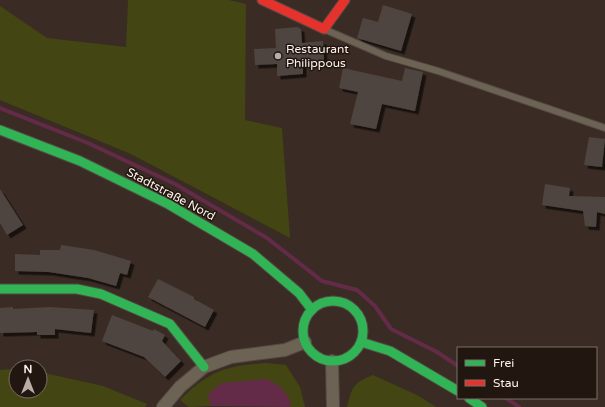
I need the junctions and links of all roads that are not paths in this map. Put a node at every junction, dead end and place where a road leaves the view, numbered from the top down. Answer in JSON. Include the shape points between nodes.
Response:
{"nodes":[{"id":1,"x":262,"y":0,"type":"edge"},
{"id":2,"x":345,"y":0,"type":"edge"},
{"id":3,"x":324,"y":29,"type":"junction"},
{"id":4,"x":605,"y":128,"type":"edge"},
{"id":5,"x":0,"y":130,"type":"edge"},
{"id":6,"x":0,"y":289,"type":"edge"},
{"id":7,"x":312,"y":310,"type":"junction"},
{"id":8,"x":305,"y":342,"type":"junction"},
{"id":9,"x":361,"y":342,"type":"junction"},
{"id":10,"x":332,"y":361,"type":"junction"},
{"id":11,"x":204,"y":367,"type":"junction"},
{"id":12,"x":457,"y":390,"type":"edge"},
{"id":13,"x":470,"y":399,"type":"edge"},
{"id":14,"x":163,"y":407,"type":"edge"},
{"id":15,"x":333,"y":407,"type":"edge"},
{"id":16,"x":482,"y":407,"type":"edge"}],
"edges":[{"from":1,"to":3,"type":"main road"},
{"from":2,"to":3,"type":"main road"},
{"from":3,"to":4,"type":"lane","via":[[386,56]]},
{"from":5,"to":7,"type":"main road","name":"Stadtstraße Nord","via":[[80,161],[168,204],[253,254],[299,294]]},
{"from":6,"to":11,"type":"main road","via":[[77,290],[101,294],[170,324]]},
{"from":7,"to":8,"type":"main road","via":[[303,328]]},
{"from":7,"to":9,"type":"main road","via":[[329,302],[341,302],[352,308],[362,324]]},
{"from":8,"to":10,"type":"main road","via":[[317,357]]},
{"from":8,"to":11,"type":"street","via":[[285,350],[231,357]]},
{"from":9,"to":10,"type":"main road","via":[[347,358]]},
{"from":9,"to":12,"type":"main road","via":[[390,351]]},
{"from":10,"to":15,"type":"street"},
{"from":11,"to":14,"type":"street","via":[[180,387]]},
{"from":13,"to":16,"type":"main road"}]}
